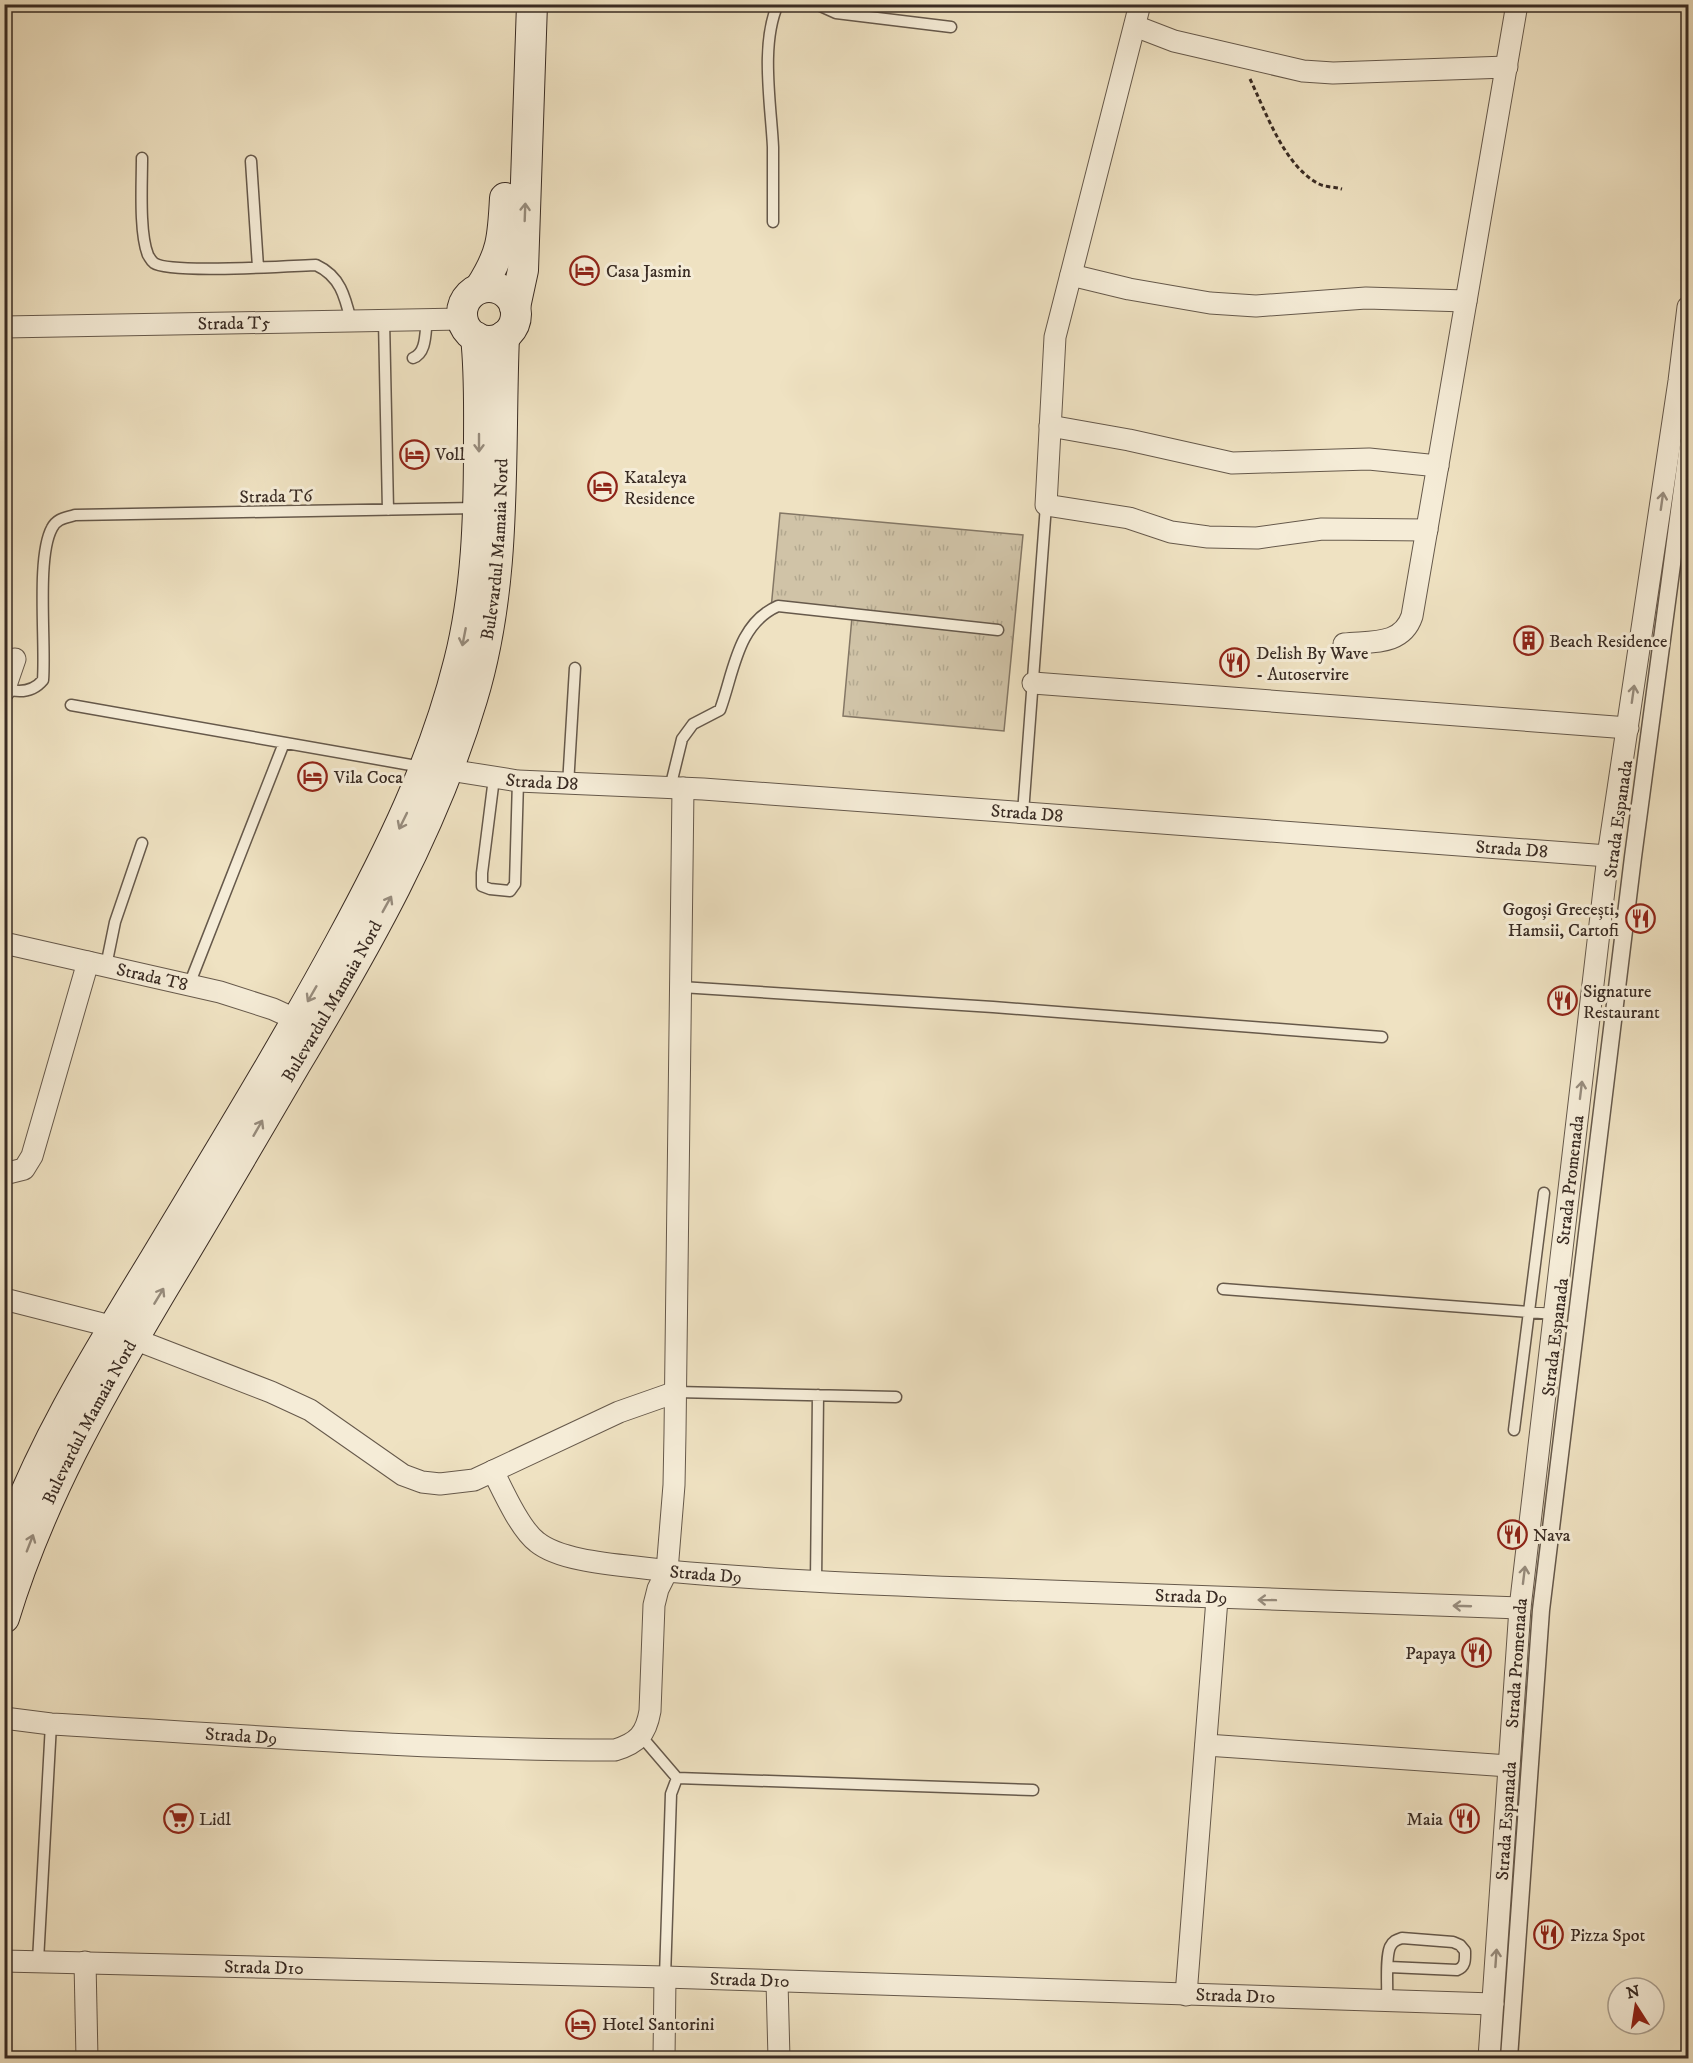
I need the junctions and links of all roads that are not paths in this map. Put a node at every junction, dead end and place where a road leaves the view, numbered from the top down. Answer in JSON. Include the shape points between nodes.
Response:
{"nodes":[{"id":1,"x":511,"y":4,"type":"edge"},
{"id":2,"x":532,"y":4,"type":"edge"},
{"id":3,"x":778,"y":4,"type":"edge"},
{"id":4,"x":816,"y":4,"type":"edge"},
{"id":5,"x":1140,"y":4,"type":"edge"},
{"id":6,"x":1517,"y":4,"type":"edge"},
{"id":7,"x":1135,"y":26,"type":"junction"},
{"id":8,"x":951,"y":27,"type":"dead end"},
{"id":9,"x":1507,"y":67,"type":"junction"},
{"id":10,"x":142,"y":158,"type":"dead end"},
{"id":11,"x":251,"y":161,"type":"dead end"},
{"id":12,"x":773,"y":222,"type":"dead end"},
{"id":13,"x":258,"y":267,"type":"junction"},
{"id":14,"x":1071,"y":275,"type":"junction"},
{"id":15,"x":480,"y":288,"type":"junction"},
{"id":16,"x":1467,"y":301,"type":"junction"},
{"id":17,"x":515,"y":307,"type":"junction"},
{"id":18,"x":1689,"y":307,"type":"edge"},
{"id":19,"x":427,"y":319,"type":"junction"},
{"id":20,"x":384,"y":320,"type":"junction"},
{"id":21,"x":351,"y":321,"type":"junction"},
{"id":22,"x":4,"y":327,"type":"edge"},
{"id":23,"x":481,"y":331,"type":"junction"},
{"id":24,"x":413,"y":358,"type":"dead end"},
{"id":25,"x":1050,"y":426,"type":"junction"},
{"id":26,"x":1689,"y":444,"type":"edge"},
{"id":27,"x":1438,"y":466,"type":"junction"},
{"id":28,"x":1046,"y":505,"type":"junction"},
{"id":29,"x":478,"y":508,"type":"junction"},
{"id":30,"x":388,"y":510,"type":"junction"},
{"id":31,"x":1427,"y":530,"type":"junction"},
{"id":32,"x":998,"y":630,"type":"dead end"},
{"id":33,"x":1344,"y":644,"type":"dead end"},
{"id":34,"x":15,"y":658,"type":"dead end"},
{"id":35,"x":575,"y":668,"type":"dead end"},
{"id":36,"x":1033,"y":683,"type":"junction"},
{"id":37,"x":5,"y":690,"type":"edge"},
{"id":38,"x":71,"y":705,"type":"dead end"},
{"id":39,"x":1628,"y":728,"type":"junction"},
{"id":40,"x":284,"y":742,"type":"junction"},
{"id":41,"x":437,"y":769,"type":"junction"},
{"id":42,"x":494,"y":778,"type":"junction"},
{"id":43,"x":518,"y":781,"type":"junction"},
{"id":44,"x":568,"y":785,"type":"junction"},
{"id":45,"x":676,"y":788,"type":"junction"},
{"id":46,"x":1023,"y":813,"type":"junction"},
{"id":47,"x":142,"y":843,"type":"dead end"},
{"id":48,"x":1608,"y":856,"type":"junction"},
{"id":49,"x":4,"y":943,"type":"edge"},
{"id":50,"x":97,"y":964,"type":"junction"},
{"id":51,"x":189,"y":985,"type":"junction"},
{"id":52,"x":681,"y":987,"type":"junction"},
{"id":53,"x":297,"y":1020,"type":"junction"},
{"id":54,"x":1382,"y":1036,"type":"dead end"},
{"id":55,"x":4,"y":1174,"type":"edge"},
{"id":56,"x":1544,"y":1192,"type":"dead end"},
{"id":57,"x":1223,"y":1289,"type":"dead end"},
{"id":58,"x":4,"y":1299,"type":"edge"},
{"id":59,"x":1529,"y":1312,"type":"junction"},
{"id":60,"x":1555,"y":1314,"type":"junction"},
{"id":61,"x":124,"y":1333,"type":"junction"},
{"id":62,"x":675,"y":1392,"type":"junction"},
{"id":63,"x":818,"y":1395,"type":"junction"},
{"id":64,"x":896,"y":1396,"type":"dead end"},
{"id":65,"x":1514,"y":1431,"type":"dead end"},
{"id":66,"x":493,"y":1472,"type":"junction"},
{"id":67,"x":4,"y":1548,"type":"edge"},
{"id":68,"x":666,"y":1571,"type":"junction"},
{"id":69,"x":816,"y":1582,"type":"junction"},
{"id":70,"x":1217,"y":1599,"type":"junction"},
{"id":71,"x":1520,"y":1608,"type":"junction"},
{"id":72,"x":4,"y":1618,"type":"edge"},
{"id":73,"x":4,"y":1718,"type":"edge"},
{"id":74,"x":51,"y":1724,"type":"junction"},
{"id":75,"x":641,"y":1736,"type":"junction"},
{"id":76,"x":1206,"y":1745,"type":"junction"},
{"id":77,"x":1509,"y":1766,"type":"junction"},
{"id":78,"x":677,"y":1778,"type":"junction"},
{"id":79,"x":1034,"y":1790,"type":"dead end"},
{"id":80,"x":4,"y":1961,"type":"edge"},
{"id":81,"x":38,"y":1961,"type":"junction"},
{"id":82,"x":85,"y":1962,"type":"junction"},
{"id":83,"x":1389,"y":1966,"type":"junction"},
{"id":84,"x":665,"y":1977,"type":"junction"},
{"id":85,"x":777,"y":1982,"type":"junction"},
{"id":86,"x":1186,"y":1995,"type":"junction"},
{"id":87,"x":1387,"y":2001,"type":"junction"},
{"id":88,"x":1493,"y":2004,"type":"junction"},
{"id":89,"x":87,"y":2058,"type":"edge"},
{"id":90,"x":664,"y":2058,"type":"edge"},
{"id":91,"x":779,"y":2058,"type":"edge"},
{"id":92,"x":1489,"y":2058,"type":"edge"},
{"id":93,"x":1509,"y":2058,"type":"edge"}],
"edges":[{"from":1,"to":15,"type":"main road","via":[[504,234],[496,262]]},
{"from":17,"to":2,"type":"main road","one_way":true,"via":[[523,270]]},
{"from":3,"to":12,"type":"lane","via":[[771,24],[769,65]]},
{"from":4,"to":8,"type":"lane","via":[[836,13]]},
{"from":5,"to":7,"type":"street"},
{"from":6,"to":9,"type":"street"},
{"from":7,"to":9,"type":"street","via":[[1174,40],[1303,71]]},
{"from":7,"to":14,"type":"street"},
{"from":9,"to":16,"type":"street"},
{"from":10,"to":13,"type":"lane","via":[[144,238],[154,263],[201,269]]},
{"from":11,"to":13,"type":"lane"},
{"from":13,"to":21,"type":"lane","via":[[316,265],[328,271],[345,297]]},
{"from":14,"to":16,"type":"street","via":[[1210,303],[1256,306],[1366,298]]},
{"from":14,"to":25,"type":"street","via":[[1055,337]]},
{"from":15,"to":17,"type":"main road","via":[[501,290]]},
{"from":15,"to":23,"type":"main road","via":[[463,306]]},
{"from":16,"to":27,"type":"street"},
{"from":17,"to":23,"type":"main road","via":[[512,327]]},
{"from":39,"to":18,"type":"street","name":"Strada Promenada","one_way":true},
{"from":19,"to":20,"type":"street","name":"Strada T5"},
{"from":19,"to":23,"type":"street","name":"Strada T5"},
{"from":19,"to":24,"type":"lane","via":[[422,351]]},
{"from":20,"to":21,"type":"street","name":"Strada T5"},
{"from":20,"to":30,"type":"lane","via":[[389,359]]},
{"from":21,"to":22,"type":"street","name":"Strada T5"},
{"from":23,"to":29,"type":"main road","name":"Bulevardul Mamaia Nord","one_way":true},
{"from":23,"to":41,"type":"main road","name":"Bulevardul Mamaia Nord","via":[[500,510],[497,566],[482,666]]},
{"from":25,"to":27,"type":"street","via":[[1232,463],[1369,459]]},
{"from":25,"to":28,"type":"street"},
{"from":26,"to":93,"type":"street","name":"Strada Espanada","via":[[1633,857],[1541,1610]]},
{"from":27,"to":31,"type":"street"},
{"from":28,"to":31,"type":"street","via":[[1208,537],[1257,538],[1322,529]]},
{"from":28,"to":36,"type":"lane"},
{"from":29,"to":30,"type":"lane","name":"Strada T6"},
{"from":29,"to":41,"type":"main road","name":"Bulevardul Mamaia Nord","one_way":true,"via":[[475,564],[460,660]]},
{"from":30,"to":37,"type":"lane","name":"Strada T6","via":[[75,515],[58,519],[51,528],[44,561],[43,680],[37,687],[19,693]]},
{"from":31,"to":33,"type":"street","via":[[1413,616],[1404,633],[1393,639]]},
{"from":32,"to":45,"type":"lane","via":[[778,606],[764,612],[737,654],[720,710],[693,724],[682,740]]},
{"from":34,"to":37,"type":"street"},
{"from":35,"to":44,"type":"lane"},
{"from":36,"to":39,"type":"street"},
{"from":36,"to":46,"type":"lane"},
{"from":38,"to":40,"type":"lane"},
{"from":39,"to":48,"type":"street","name":"Strada Promenada"},
{"from":40,"to":41,"type":"lane"},
{"from":40,"to":51,"type":"lane"},
{"from":41,"to":42,"type":"street","name":"Strada D8"},
{"from":41,"to":53,"type":"main road","name":"Bulevardul Mamaia Nord","one_way":true,"via":[[411,805]]},
{"from":61,"to":41,"type":"main road","name":"Bulevardul Mamaia Nord","one_way":true,"via":[[343,984],[433,809]]},
{"from":42,"to":43,"type":"street","name":"Strada D8"},
{"from":42,"to":43,"type":"lane","via":[[482,873],[482,886],[490,889],[510,891],[516,884]]},
{"from":43,"to":44,"type":"street","name":"Strada D8"},
{"from":44,"to":45,"type":"street","name":"Strada D8"},
{"from":45,"to":46,"type":"street","name":"Strada D8"},
{"from":45,"to":52,"type":"street"},
{"from":46,"to":48,"type":"street","name":"Strada D8"},
{"from":47,"to":50,"type":"lane"},
{"from":60,"to":48,"type":"street","name":"Strada Promenada","one_way":true},
{"from":49,"to":50,"type":"street","name":"Strada T8"},
{"from":50,"to":51,"type":"street","name":"Strada T8"},
{"from":50,"to":55,"type":"street","via":[[33,1156],[24,1169]]},
{"from":51,"to":53,"type":"street","name":"Strada T8","via":[[262,1005]]},
{"from":52,"to":54,"type":"lane"},
{"from":52,"to":62,"type":"street"},
{"from":53,"to":61,"type":"main road","name":"Bulevardul Mamaia Nord"},
{"from":56,"to":59,"type":"lane"},
{"from":57,"to":59,"type":"lane"},
{"from":58,"to":61,"type":"street"},
{"from":59,"to":60,"type":"lane"},
{"from":59,"to":65,"type":"lane"},
{"from":71,"to":60,"type":"street","name":"Strada Promenada","one_way":true},
{"from":61,"to":66,"type":"street","via":[[310,1410],[403,1475],[440,1484],[474,1480]]},
{"from":61,"to":67,"type":"main road","name":"Bulevardul Mamaia Nord","via":[[52,1437]]},
{"from":72,"to":61,"type":"main road","name":"Bulevardul Mamaia Nord","one_way":true,"via":[[53,1489]]},
{"from":62,"to":63,"type":"lane"},
{"from":62,"to":66,"type":"street","via":[[619,1412]]},
{"from":62,"to":68,"type":"street","via":[[674,1485]]},
{"from":63,"to":64,"type":"lane"},
{"from":63,"to":69,"type":"lane"},
{"from":66,"to":68,"type":"street","via":[[536,1542],[563,1556]]},
{"from":68,"to":69,"type":"street","name":"Strada D9"},
{"from":68,"to":75,"type":"street","name":"Strada D9","via":[[654,1605],[650,1711]]},
{"from":69,"to":70,"type":"street","name":"Strada D9"},
{"from":71,"to":70,"type":"street","name":"Strada D9","one_way":true},
{"from":70,"to":76,"type":"street"},
{"from":71,"to":77,"type":"street","name":"Strada Promenada"},
{"from":73,"to":74,"type":"street","name":"Strada D9"},
{"from":74,"to":75,"type":"street","name":"Strada D9","via":[[528,1750],[615,1750]]},
{"from":74,"to":81,"type":"lane"},
{"from":75,"to":78,"type":"lane"},
{"from":76,"to":77,"type":"street"},
{"from":76,"to":86,"type":"street"},
{"from":88,"to":77,"type":"street","name":"Strada Promenada","one_way":true},
{"from":78,"to":79,"type":"lane"},
{"from":78,"to":84,"type":"lane","via":[[671,1794]]},
{"from":80,"to":81,"type":"street","name":"Strada D10"},
{"from":81,"to":82,"type":"street","name":"Strada D10"},
{"from":82,"to":84,"type":"street","name":"Strada D10"},
{"from":82,"to":89,"type":"street"},
{"from":83,"to":83,"type":"lane","via":[[1389,1950],[1402,1938],[1453,1942],[1465,1951],[1465,1964],[1457,1970]]},
{"from":83,"to":87,"type":"lane"},
{"from":84,"to":85,"type":"street","name":"Strada D10"},
{"from":84,"to":90,"type":"street"},
{"from":85,"to":86,"type":"street","name":"Strada D10"},
{"from":85,"to":91,"type":"street"},
{"from":86,"to":87,"type":"street","name":"Strada D10"},
{"from":87,"to":88,"type":"street","name":"Strada D10"},
{"from":88,"to":92,"type":"street","name":"Strada Promenada"}]}
